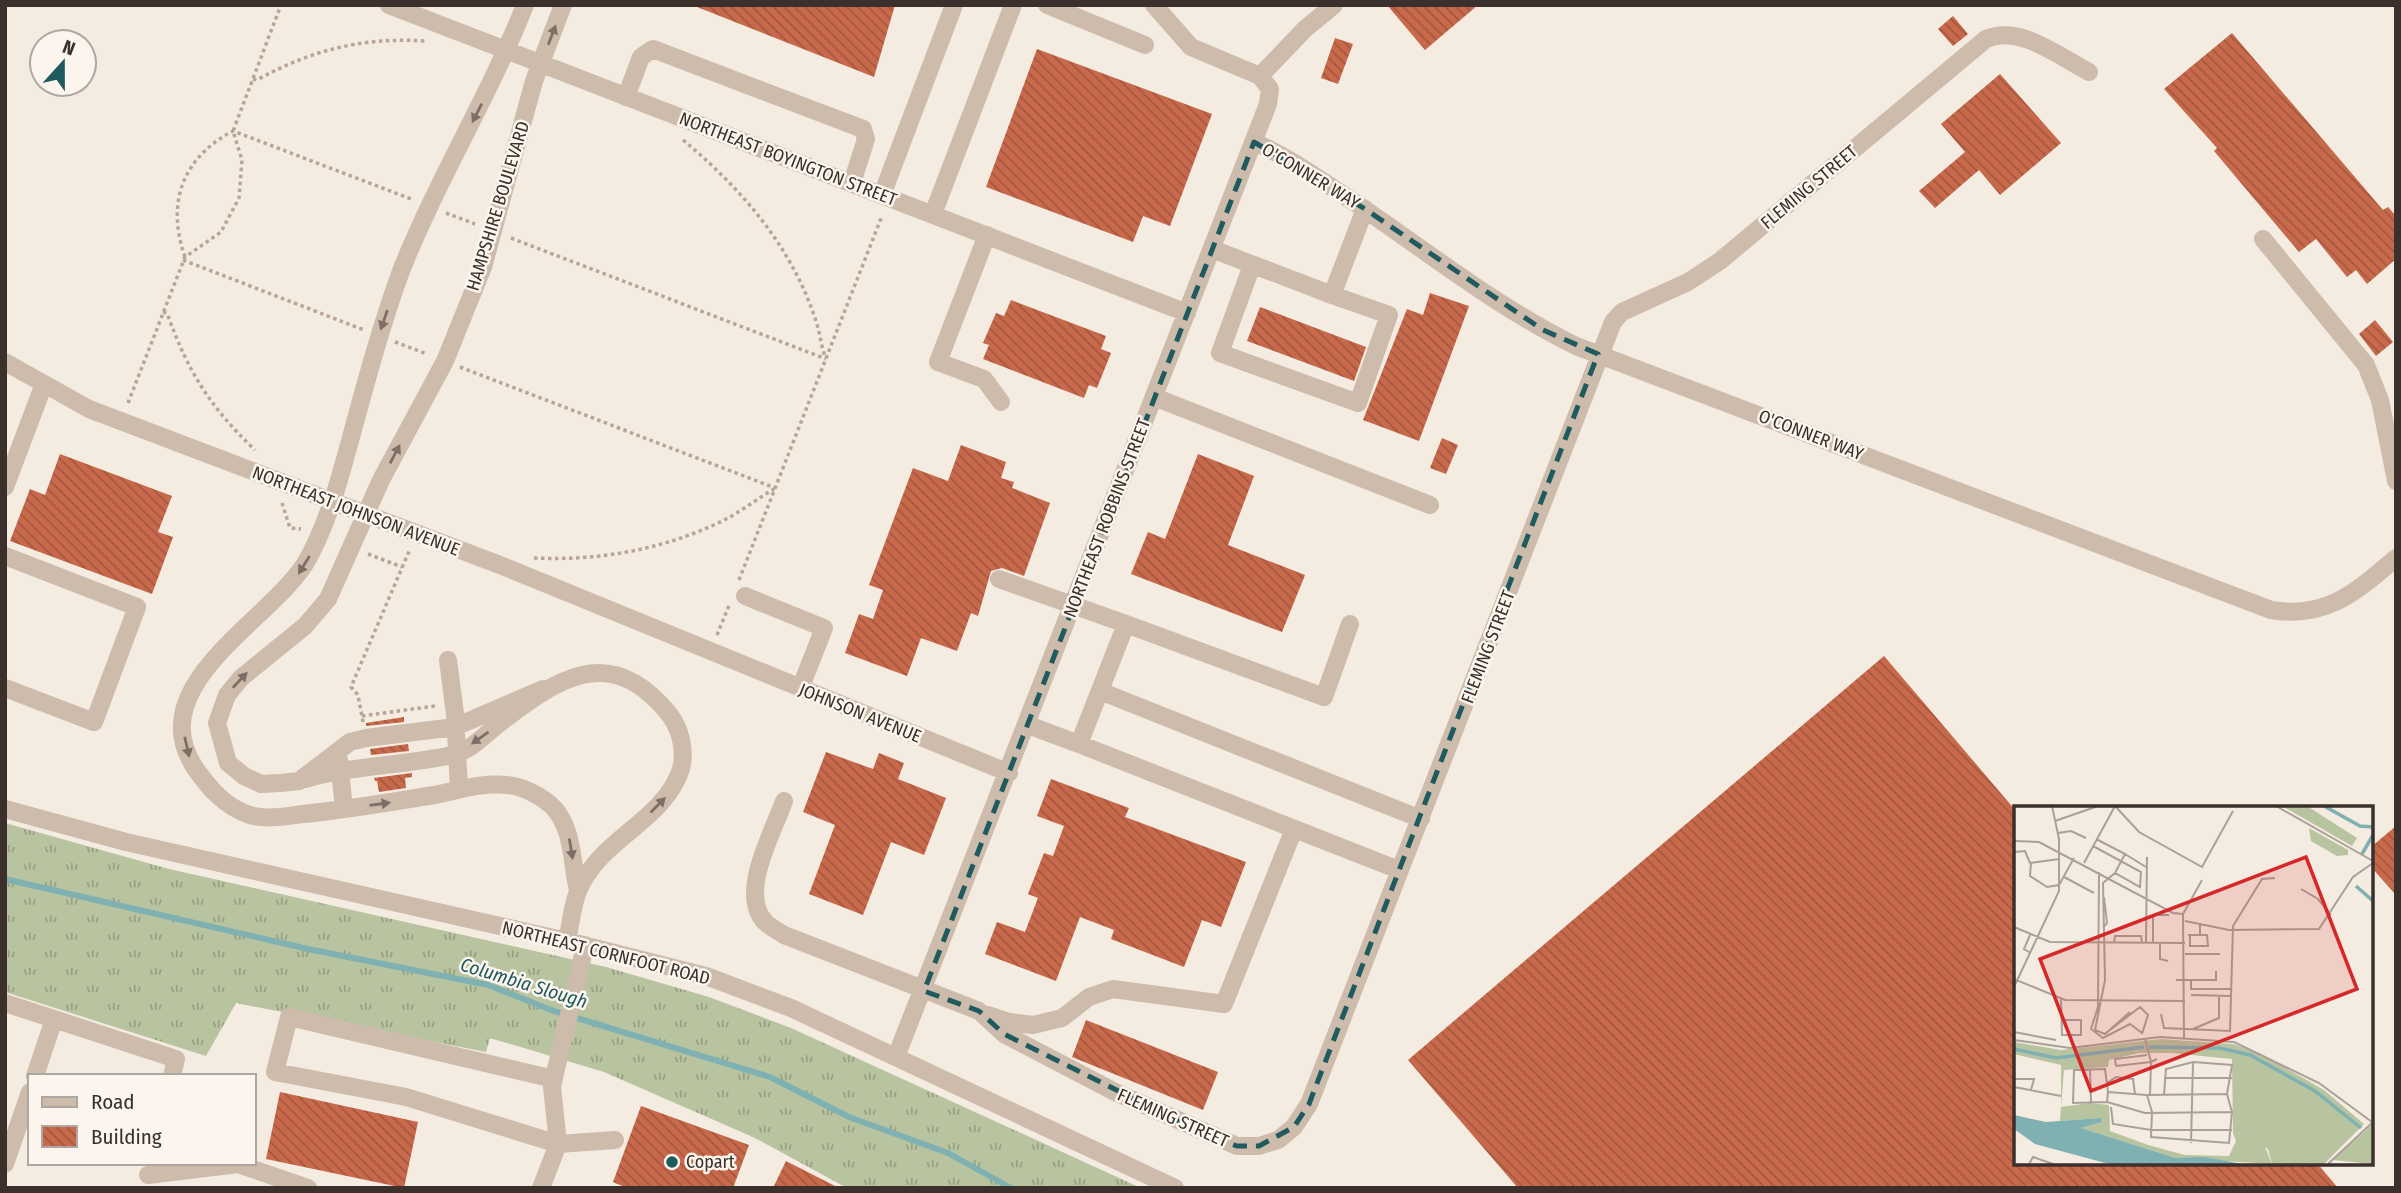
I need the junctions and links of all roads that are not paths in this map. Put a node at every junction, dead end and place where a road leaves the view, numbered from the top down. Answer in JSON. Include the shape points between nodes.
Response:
{"nodes":[{"id":1,"x":389,"y":5,"type":"edge"},
{"id":2,"x":525,"y":5,"type":"edge"},
{"id":3,"x":563,"y":5,"type":"edge"},
{"id":4,"x":954,"y":5,"type":"edge"},
{"id":5,"x":1013,"y":5,"type":"edge"},
{"id":6,"x":1047,"y":5,"type":"edge"},
{"id":7,"x":1154,"y":5,"type":"edge"},
{"id":8,"x":1334,"y":5,"type":"edge"},
{"id":9,"x":1145,"y":45,"type":"dead end"},
{"id":10,"x":507,"y":51,"type":"junction"},
{"id":11,"x":540,"y":65,"type":"junction"},
{"id":12,"x":2089,"y":72,"type":"dead end"},
{"id":13,"x":1260,"y":76,"type":"junction"},
{"id":14,"x":626,"y":97,"type":"junction"},
{"id":15,"x":1254,"y":142,"type":"junction"},
{"id":16,"x":852,"y":183,"type":"junction"},
{"id":17,"x":886,"y":196,"type":"junction"},
{"id":18,"x":1365,"y":209,"type":"junction"},
{"id":19,"x":933,"y":215,"type":"junction"},
{"id":20,"x":987,"y":235,"type":"junction"},
{"id":21,"x":2263,"y":239,"type":"dead end"},
{"id":22,"x":1212,"y":249,"type":"junction"},
{"id":23,"x":1252,"y":265,"type":"junction"},
{"id":24,"x":1332,"y":295,"type":"junction"},
{"id":25,"x":1187,"y":313,"type":"junction"},
{"id":26,"x":1598,"y":354,"type":"junction"},
{"id":27,"x":5,"y":362,"type":"edge"},
{"id":28,"x":44,"y":384,"type":"junction"},
{"id":29,"x":1154,"y":397,"type":"junction"},
{"id":30,"x":1001,"y":402,"type":"dead end"},
{"id":31,"x":11,"y":458,"type":"edge"},
{"id":32,"x":2396,"y":481,"type":"edge"},
{"id":33,"x":5,"y":487,"type":"edge"},
{"id":34,"x":332,"y":503,"type":"junction"},
{"id":35,"x":1430,"y":505,"type":"dead end"},
{"id":36,"x":365,"y":516,"type":"junction"},
{"id":37,"x":5,"y":556,"type":"edge"},
{"id":38,"x":2396,"y":558,"type":"edge"},
{"id":39,"x":999,"y":579,"type":"dead end"},
{"id":40,"x":738,"y":593,"type":"road end"},
{"id":41,"x":1074,"y":604,"type":"junction"},
{"id":42,"x":1126,"y":624,"type":"junction"},
{"id":43,"x":1350,"y":624,"type":"dead end"},
{"id":44,"x":713,"y":645,"type":"joint"},
{"id":45,"x":448,"y":660,"type":"dead end"},
{"id":46,"x":5,"y":688,"type":"edge"},
{"id":47,"x":543,"y":689,"type":"junction"},
{"id":48,"x":800,"y":689,"type":"junction"},
{"id":49,"x":1100,"y":691,"type":"junction"},
{"id":50,"x":1028,"y":725,"type":"junction"},
{"id":51,"x":455,"y":727,"type":"junction"},
{"id":52,"x":1079,"y":744,"type":"junction"},
{"id":53,"x":338,"y":749,"type":"junction"},
{"id":54,"x":455,"y":755,"type":"junction"},
{"id":55,"x":340,"y":769,"type":"junction"},
{"id":56,"x":1009,"y":773,"type":"junction"},
{"id":57,"x":299,"y":781,"type":"junction"},
{"id":58,"x":458,"y":788,"type":"junction"},
{"id":59,"x":784,"y":801,"type":"dead end"},
{"id":60,"x":5,"y":808,"type":"edge"},
{"id":61,"x":344,"y":809,"type":"junction"},
{"id":62,"x":1421,"y":819,"type":"junction"},
{"id":63,"x":1294,"y":829,"type":"junction"},
{"id":64,"x":1399,"y":870,"type":"junction"},
{"id":65,"x":578,"y":890,"type":"junction"},
{"id":66,"x":567,"y":941,"type":"junction"},
{"id":67,"x":586,"y":945,"type":"junction"},
{"id":68,"x":924,"y":991,"type":"junction"},
{"id":69,"x":5,"y":1003,"type":"edge"},
{"id":70,"x":979,"y":1012,"type":"junction"},
{"id":71,"x":54,"y":1019,"type":"junction"},
{"id":72,"x":896,"y":1057,"type":"junction"},
{"id":73,"x":555,"y":1071,"type":"junction"},
{"id":74,"x":36,"y":1074,"type":"edge"},
{"id":75,"x":172,"y":1074,"type":"edge"},
{"id":76,"x":28,"y":1098,"type":"edge"},
{"id":77,"x":615,"y":1140,"type":"dead end"},
{"id":78,"x":558,"y":1144,"type":"junction"},
{"id":79,"x":5,"y":1164,"type":"edge"},
{"id":80,"x":230,"y":1165,"type":"edge"},
{"id":81,"x":241,"y":1165,"type":"edge"},
{"id":82,"x":148,"y":1175,"type":"edge"},
{"id":83,"x":308,"y":1188,"type":"edge"},
{"id":84,"x":541,"y":1188,"type":"edge"},
{"id":85,"x":1175,"y":1188,"type":"edge"}],
"edges":[{"from":1,"to":10,"type":"street","name":"NORTHEAST BOYINGTON STREET"},
{"from":2,"to":10,"type":"street"},
{"from":11,"to":3,"type":"street","name":"HAMPSHIRE BOULEVARD","one_way":true},
{"from":4,"to":17,"type":"street"},
{"from":5,"to":19,"type":"street"},
{"from":6,"to":9,"type":"street"},
{"from":7,"to":13,"type":"street","via":[[1191,47]]},
{"from":8,"to":13,"type":"street"},
{"from":10,"to":11,"type":"street","name":"NORTHEAST BOYINGTON STREET"},
{"from":10,"to":34,"type":"street","one_way":true,"via":[[401,271]]},
{"from":11,"to":14,"type":"street","name":"NORTHEAST BOYINGTON STREET"},
{"from":36,"to":11,"type":"street","name":"HAMPSHIRE BOULEVARD","one_way":true,"via":[[445,361],[471,298]]},
{"from":12,"to":26,"type":"street","name":"FLEMING STREET","via":[[2023,38],[2005,34],[1986,39],[1720,261],[1688,282],[1622,312]]},
{"from":13,"to":15,"type":"street","name":"NORTHEAST ROBBINS STREET","via":[[1270,89]]},
{"from":14,"to":16,"type":"street","name":"NORTHEAST BOYINGTON STREET"},
{"from":14,"to":16,"type":"street","via":[[641,57],[653,48],[863,129],[866,139]]},
{"from":15,"to":18,"type":"street","name":"O'CONNER WAY"},
{"from":15,"to":22,"type":"street","name":"NORTHEAST ROBBINS STREET"},
{"from":16,"to":17,"type":"street","name":"NORTHEAST BOYINGTON STREET"},
{"from":17,"to":19,"type":"street","name":"NORTHEAST BOYINGTON STREET"},
{"from":18,"to":24,"type":"street"},
{"from":18,"to":26,"type":"street","name":"O'CONNER WAY","via":[[1543,330]]},
{"from":19,"to":20,"type":"street","name":"NORTHEAST BOYINGTON STREET"},
{"from":20,"to":25,"type":"street","name":"NORTHEAST BOYINGTON STREET"},
{"from":20,"to":30,"type":"street","via":[[938,362],[984,379]]},
{"from":21,"to":32,"type":"street","via":[[2367,365],[2380,400]]},
{"from":22,"to":23,"type":"street"},
{"from":22,"to":25,"type":"street","name":"NORTHEAST ROBBINS STREET"},
{"from":23,"to":24,"type":"street"},
{"from":23,"to":24,"type":"street","via":[[1220,353],[1358,403],[1389,315]]},
{"from":25,"to":29,"type":"street","name":"NORTHEAST ROBBINS STREET"},
{"from":26,"to":38,"type":"street","name":"O'CONNER WAY","via":[[2271,610],[2308,612],[2329,606]]},
{"from":26,"to":62,"type":"street","name":"FLEMING STREET"},
{"from":27,"to":28,"type":"street","name":"NORTHEAST JOHNSON AVENUE"},
{"from":28,"to":31,"type":"street"},
{"from":28,"to":34,"type":"street","name":"NORTHEAST JOHNSON AVENUE","via":[[89,409]]},
{"from":29,"to":35,"type":"street"},
{"from":29,"to":41,"type":"street","name":"NORTHEAST ROBBINS STREET"},
{"from":31,"to":33,"type":"street"},
{"from":34,"to":36,"type":"street","name":"NORTHEAST JOHNSON AVENUE"},
{"from":34,"to":61,"type":"street","one_way":true,"via":[[309,557],[288,588],[249,621],[196,680],[186,707],[184,732],[189,758],[204,780],[225,803],[252,816]]},
{"from":36,"to":44,"type":"street","name":"NORTHEAST JOHNSON AVENUE"},
{"from":57,"to":36,"type":"street","name":"HAMPSHIRE BOULEVARD","one_way":true,"via":[[261,784],[244,776],[228,763],[217,723],[227,695],[241,678],[305,626],[328,600]]},
{"from":37,"to":46,"type":"street","via":[[137,607],[94,722]]},
{"from":39,"to":41,"type":"street"},
{"from":40,"to":48,"type":"street","via":[[824,628]]},
{"from":41,"to":42,"type":"street"},
{"from":41,"to":50,"type":"street","name":"NORTHEAST ROBBINS STREET"},
{"from":42,"to":43,"type":"street","via":[[1324,697]]},
{"from":42,"to":49,"type":"street"},
{"from":44,"to":48,"type":"street","name":"JOHNSON AVENUE"},
{"from":45,"to":51,"type":"street"},
{"from":47,"to":51,"type":"street"},
{"from":47,"to":54,"type":"street","one_way":true},
{"from":65,"to":47,"type":"street","one_way":true,"via":[[603,853],[671,791],[682,766],[682,746],[677,724],[655,697],[637,684],[611,674],[577,674]]},
{"from":48,"to":56,"type":"street","name":"JOHNSON AVENUE"},
{"from":49,"to":52,"type":"street"},
{"from":49,"to":62,"type":"street"},
{"from":50,"to":52,"type":"street"},
{"from":50,"to":56,"type":"street","name":"NORTHEAST ROBBINS STREET"},
{"from":51,"to":53,"type":"street","via":[[366,738]]},
{"from":51,"to":54,"type":"street"},
{"from":52,"to":63,"type":"street"},
{"from":53,"to":55,"type":"street"},
{"from":53,"to":57,"type":"street"},
{"from":54,"to":55,"type":"street","name":"HAMPSHIRE BOULEVARD"},
{"from":54,"to":58,"type":"street"},
{"from":55,"to":57,"type":"street","name":"HAMPSHIRE BOULEVARD"},
{"from":55,"to":61,"type":"street"},
{"from":56,"to":68,"type":"street","name":"NORTHEAST ROBBINS STREET"},
{"from":61,"to":58,"type":"street","one_way":true},
{"from":58,"to":65,"type":"street","one_way":true,"via":[[510,785],[534,794],[554,809],[568,833]]},
{"from":59,"to":68,"type":"street","name":"FLEMING STREET","via":[[753,895],[766,923],[784,935]]},
{"from":60,"to":66,"type":"street","name":"NORTHEAST CORNFOOT ROAD","via":[[115,839]]},
{"from":62,"to":64,"type":"street","name":"FLEMING STREET"},
{"from":63,"to":64,"type":"street"},
{"from":63,"to":70,"type":"street","via":[[1224,1004],[1113,989],[1089,997],[1062,1018],[1033,1025]]},
{"from":64,"to":70,"type":"street","name":"FLEMING STREET","via":[[1310,1104],[1278,1140],[1237,1146],[1211,1137],[1004,1034]]},
{"from":65,"to":66,"type":"street"},
{"from":66,"to":67,"type":"street","name":"NORTHEAST CORNFOOT ROAD"},
{"from":67,"to":72,"type":"street","name":"NORTHEAST CORNFOOT ROAD","via":[[749,991]]},
{"from":67,"to":73,"type":"street"},
{"from":68,"to":70,"type":"street","name":"FLEMING STREET"},
{"from":68,"to":72,"type":"street","name":"NORTHEAST ROBBINS STREET"},
{"from":69,"to":71,"type":"street"},
{"from":71,"to":74,"type":"street"},
{"from":71,"to":75,"type":"street","via":[[176,1059]]},
{"from":72,"to":85,"type":"street","name":"NORTHEAST CORNFOOT ROAD"},
{"from":73,"to":78,"type":"street"},
{"from":73,"to":78,"type":"street","via":[[289,1017],[275,1072],[406,1097]]},
{"from":76,"to":79,"type":"street"},
{"from":77,"to":78,"type":"street"},
{"from":78,"to":84,"type":"street"},
{"from":80,"to":82,"type":"street"},
{"from":81,"to":83,"type":"street"}]}
